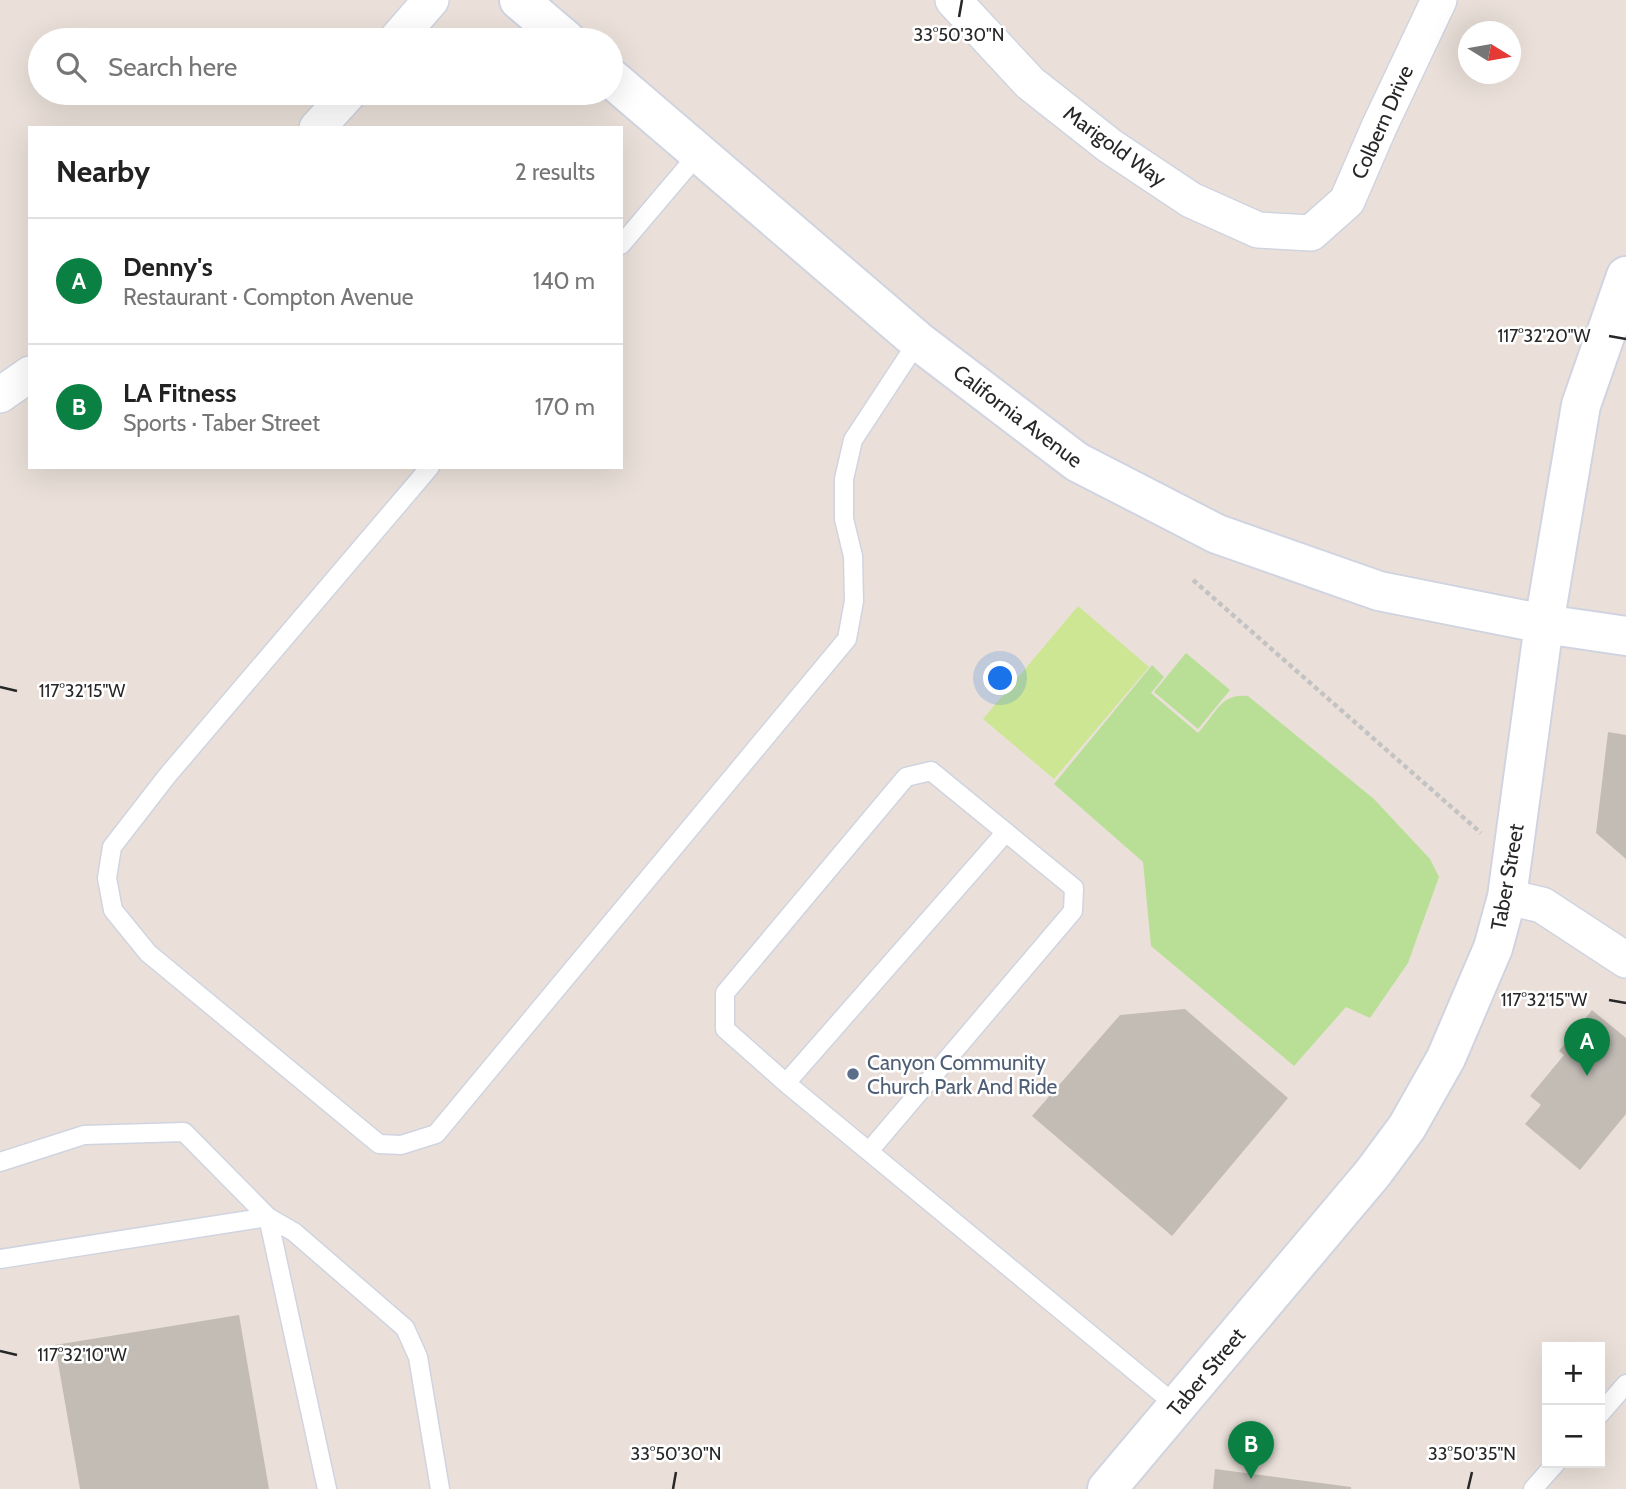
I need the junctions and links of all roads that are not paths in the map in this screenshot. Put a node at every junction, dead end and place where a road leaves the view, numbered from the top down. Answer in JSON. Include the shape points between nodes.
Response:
{"nodes":[{"id":1,"x":431,"y":0,"type":"edge"},
{"id":2,"x":519,"y":0,"type":"edge"},
{"id":3,"x":953,"y":0,"type":"edge"},
{"id":4,"x":1439,"y":0,"type":"edge"},
{"id":5,"x":406,"y":28,"type":"edge"},
{"id":6,"x":552,"y":28,"type":"edge"},
{"id":7,"x":623,"y":89,"type":"edge"},
{"id":8,"x":338,"y":105,"type":"edge"},
{"id":9,"x":319,"y":126,"type":"edge"},
{"id":10,"x":699,"y":153,"type":"junction"},
{"id":11,"x":1311,"y":233,"type":"joint"},
{"id":12,"x":623,"y":243,"type":"edge"},
{"id":13,"x":1626,"y":276,"type":"edge"},
{"id":14,"x":918,"y":341,"type":"junction"},
{"id":15,"x":28,"y":375,"type":"edge"},
{"id":16,"x":0,"y":395,"type":"edge"},
{"id":17,"x":428,"y":469,"type":"edge"},
{"id":18,"x":1544,"y":624,"type":"junction"},
{"id":19,"x":1626,"y":636,"type":"edge"},
{"id":20,"x":1006,"y":832,"type":"junction"},
{"id":21,"x":1507,"y":897,"type":"junction"},
{"id":22,"x":1626,"y":960,"type":"edge"},
{"id":23,"x":786,"y":1083,"type":"junction"},
{"id":24,"x":870,"y":1150,"type":"junction"},
{"id":25,"x":0,"y":1162,"type":"edge"},
{"id":26,"x":268,"y":1217,"type":"junction"},
{"id":27,"x":0,"y":1259,"type":"edge"},
{"id":28,"x":1626,"y":1384,"type":"edge"},
{"id":29,"x":1177,"y":1406,"type":"junction"},
{"id":30,"x":1605,"y":1408,"type":"edge"},
{"id":31,"x":1552,"y":1468,"type":"edge"},
{"id":32,"x":327,"y":1489,"type":"edge"},
{"id":33,"x":440,"y":1489,"type":"edge"},
{"id":34,"x":1107,"y":1489,"type":"edge"},
{"id":35,"x":1533,"y":1489,"type":"edge"}],
"edges":[{"from":1,"to":5,"type":"street"},
{"from":2,"to":6,"type":"street"},
{"from":3,"to":11,"type":"street","name":"Marigold Way","via":[[1030,83],[1110,146],[1191,200],[1258,230]]},
{"from":4,"to":11,"type":"street","name":"Colbern Drive","via":[[1347,201]]},
{"from":7,"to":10,"type":"street","name":"California Avenue"},
{"from":8,"to":9,"type":"street"},
{"from":10,"to":12,"type":"lane"},
{"from":10,"to":14,"type":"street","name":"California Avenue"},
{"from":13,"to":18,"type":"street","name":"Taber Street","via":[[1581,405]]},
{"from":14,"to":17,"type":"lane","via":[[853,440],[844,478],[854,601],[847,639],[436,1134],[401,1145],[379,1144],[148,953],[113,910],[107,878],[112,847],[167,776]]},
{"from":14,"to":18,"type":"street","name":"California Avenue","via":[[1077,462],[1217,534],[1379,591]]},
{"from":15,"to":16,"type":"street"},
{"from":18,"to":19,"type":"street","name":"California Avenue"},
{"from":18,"to":21,"type":"street","name":"Taber Street"},
{"from":20,"to":23,"type":"lane"},
{"from":20,"to":23,"type":"lane","via":[[931,771],[906,777],[725,993],[725,1030]]},
{"from":20,"to":24,"type":"lane","via":[[1074,888],[1073,911]]},
{"from":21,"to":22,"type":"street","via":[[1542,905]]},
{"from":21,"to":29,"type":"street","name":"Taber Street","via":[[1493,948],[1451,1046],[1407,1127]]},
{"from":23,"to":24,"type":"lane"},
{"from":24,"to":29,"type":"lane"},
{"from":25,"to":26,"type":"lane","via":[[84,1135],[184,1132]]},
{"from":26,"to":27,"type":"lane"},
{"from":26,"to":32,"type":"lane"},
{"from":26,"to":33,"type":"lane","via":[[294,1232],[405,1328],[418,1357]]},
{"from":28,"to":30,"type":"lane"},
{"from":29,"to":34,"type":"street","name":"Taber Street"},
{"from":31,"to":35,"type":"lane"}]}
